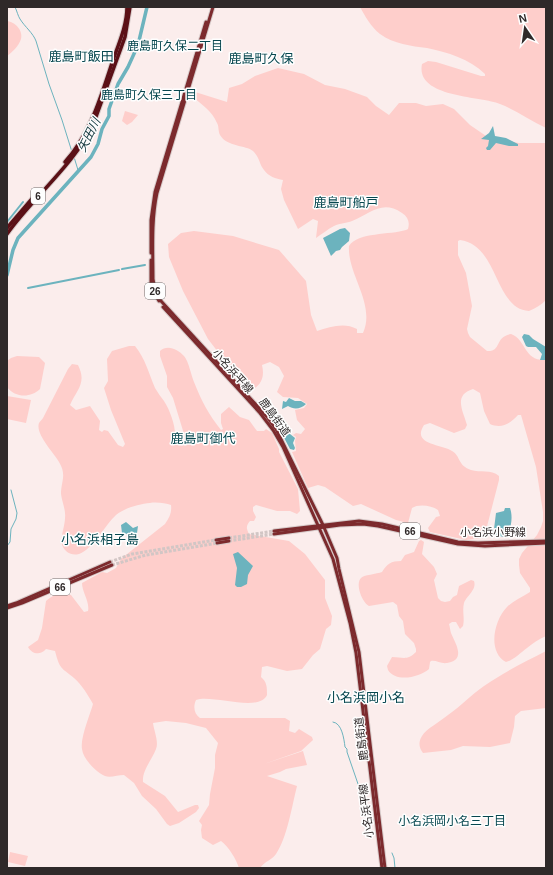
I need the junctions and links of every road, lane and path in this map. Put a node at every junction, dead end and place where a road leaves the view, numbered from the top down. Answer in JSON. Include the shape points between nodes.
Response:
{"nodes":[{"id":1,"x":129,"y":7,"type":"edge"},
{"id":2,"x":212,"y":7,"type":"edge"},
{"id":3,"x":70,"y":159,"type":"junction"},
{"id":4,"x":7,"y":228,"type":"edge"},
{"id":5,"x":7,"y":234,"type":"edge"},
{"id":6,"x":319,"y":526,"type":"junction"},
{"id":7,"x":323,"y":526,"type":"junction"},
{"id":8,"x":274,"y":532,"type":"tunnel mouth"},
{"id":9,"x":229,"y":540,"type":"tunnel mouth"},
{"id":10,"x":216,"y":542,"type":"tunnel mouth"},
{"id":11,"x":546,"y":542,"type":"edge"},
{"id":12,"x":111,"y":563,"type":"tunnel mouth"},
{"id":13,"x":7,"y":607,"type":"edge"},
{"id":14,"x":382,"y":868,"type":"edge"},
{"id":15,"x":385,"y":868,"type":"edge"}],
"edges":[{"from":1,"to":3,"type":"highway","number":"6","via":[[91,124]]},
{"from":2,"to":6,"type":"main road","name":"小名浜平線","number":"26","via":[[155,192],[151,220],[151,287],[165,309],[273,430]]},
{"from":2,"to":7,"type":"main road","name":"鹿島街道","number":"26","via":[[155,204],[152,258],[154,286],[161,301],[268,418],[283,443]]},
{"from":3,"to":4,"type":"highway","number":"6"},
{"from":3,"to":5,"type":"highway","number":"6"},
{"from":6,"to":7,"type":"main road","name":"小名浜小野線","number":"66"},
{"from":6,"to":8,"type":"main road","name":"小名浜小野線","number":"66"},
{"from":6,"to":14,"type":"main road","name":"小名浜平線","number":"26","via":[[333,559],[354,641]]},
{"from":7,"to":11,"type":"main road","name":"小名浜小野線","number":"66","via":[[352,521],[370,522],[465,542]]},
{"from":7,"to":15,"type":"main road","name":"鹿島街道","number":"26","via":[[337,558],[359,652]]},
{"from":9,"to":10,"type":"main road"},
{"from":12,"to":13,"type":"main road","number":"66","via":[[22,603]]}]}
